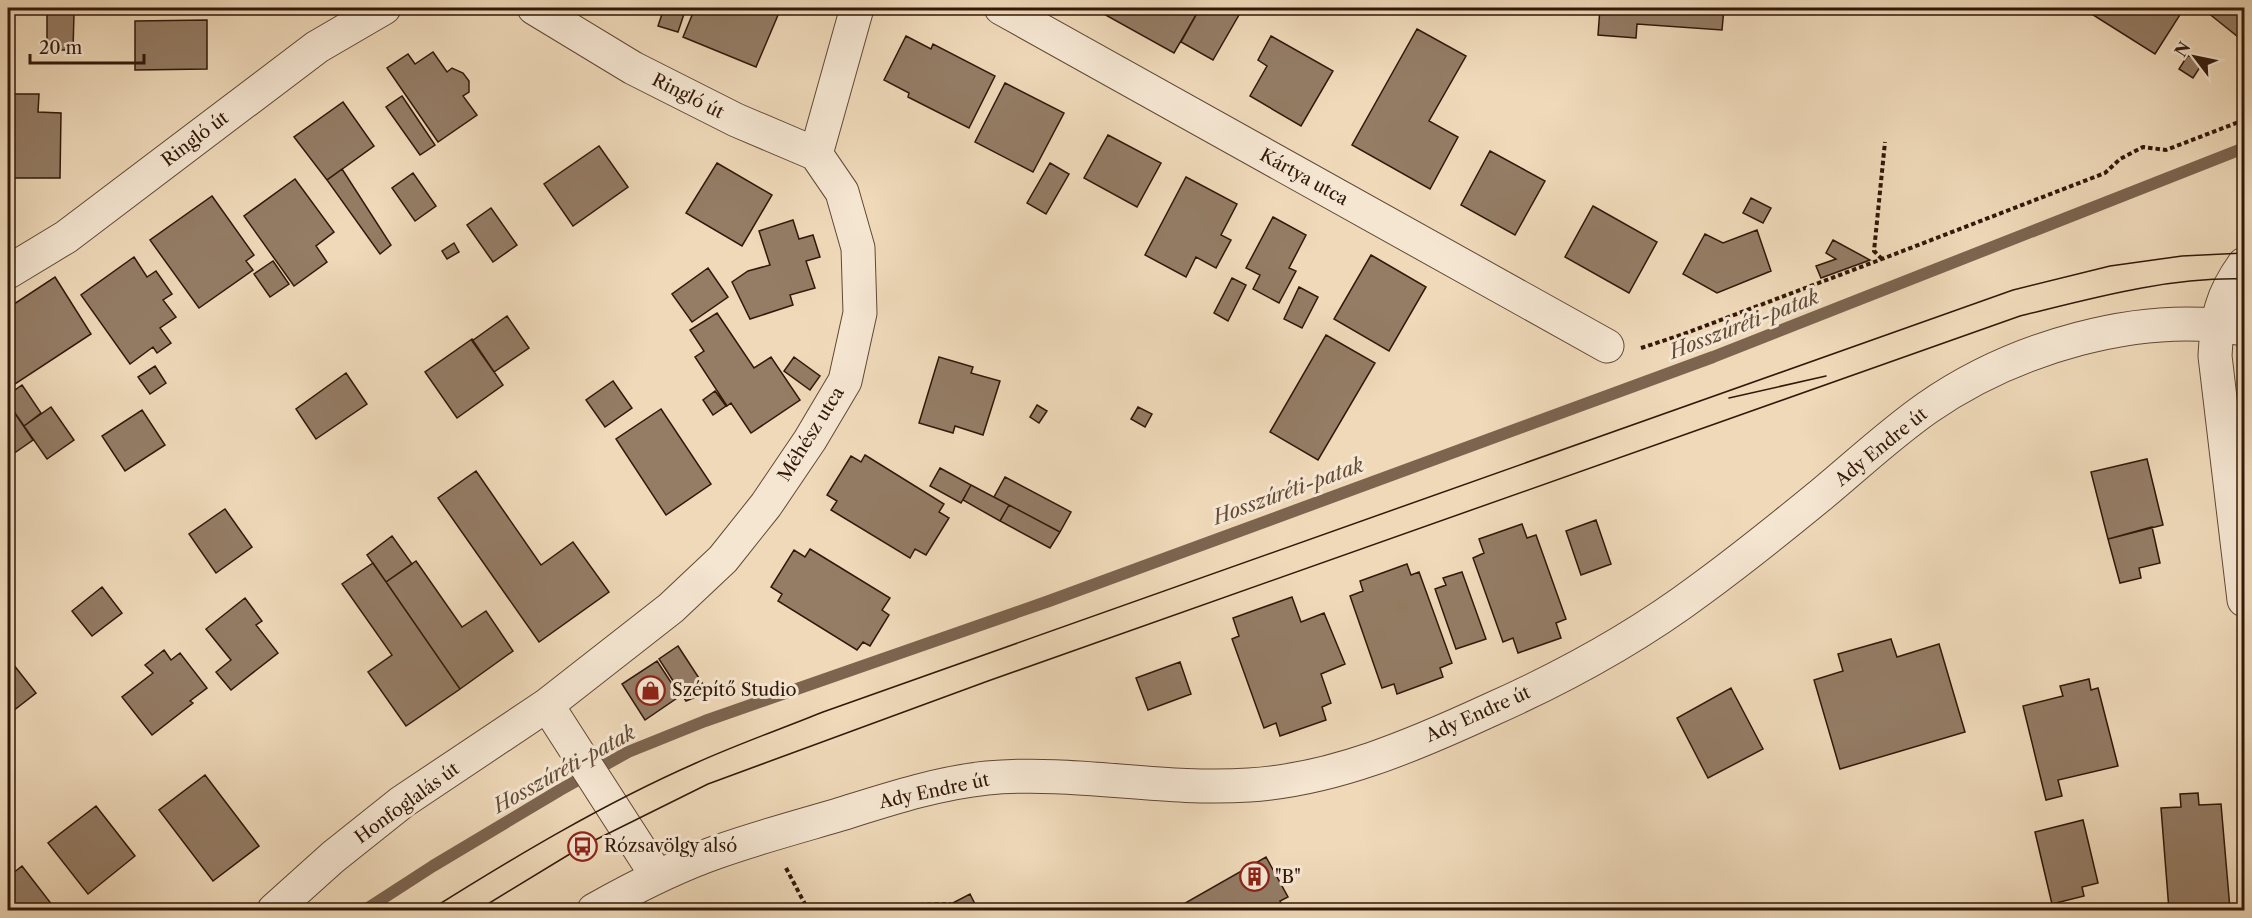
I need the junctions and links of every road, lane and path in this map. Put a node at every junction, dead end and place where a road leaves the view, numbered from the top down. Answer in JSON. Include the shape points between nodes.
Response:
{"nodes":[{"id":1,"x":384,"y":8,"type":"edge"},
{"id":2,"x":534,"y":8,"type":"edge"},
{"id":3,"x":857,"y":8,"type":"edge"},
{"id":4,"x":1001,"y":8,"type":"edge"},
{"id":5,"x":2244,"y":120,"type":"edge"},
{"id":6,"x":1885,"y":142,"type":"dead end"},
{"id":7,"x":816,"y":154,"type":"junction"},
{"id":8,"x":1882,"y":260,"type":"junction"},
{"id":9,"x":2244,"y":264,"type":"edge"},
{"id":10,"x":8,"y":272,"type":"edge"},
{"id":11,"x":2230,"y":327,"type":"edge"},
{"id":12,"x":1666,"y":340,"type":"dead end"},
{"id":13,"x":1607,"y":346,"type":"dead end"},
{"id":14,"x":2244,"y":600,"type":"edge"},
{"id":15,"x":547,"y":705,"type":"junction"},
{"id":16,"x":786,"y":868,"type":"dead end"},
{"id":17,"x":657,"y":876,"type":"junction"},
{"id":18,"x":951,"y":904,"type":"dead end"},
{"id":19,"x":274,"y":910,"type":"edge"},
{"id":20,"x":594,"y":910,"type":"edge"}],
"edges":[{"from":1,"to":10,"type":"street","name":"Ringló út","via":[[317,47],[66,237]]},
{"from":2,"to":7,"type":"street","name":"Ringló út","via":[[633,68],[736,120]]},
{"from":3,"to":7,"type":"street"},
{"from":4,"to":13,"type":"street","name":"Kártya utca"},
{"from":5,"to":8,"type":"path","via":[[2166,150],[2143,147],[2120,159],[2105,173]]},
{"from":6,"to":8,"type":"path","via":[[1874,251]]},
{"from":7,"to":15,"type":"street","name":"Méhész utca","via":[[842,192],[858,248],[860,313],[845,381],[785,477],[723,559],[671,608]]},
{"from":8,"to":12,"type":"path"},
{"from":9,"to":11,"type":"street","via":[[2223,300]]},
{"from":11,"to":14,"type":"street","via":[[2215,363]]},
{"from":11,"to":17,"type":"street","name":"Ady Endre út","via":[[2162,325],[2115,331],[2026,357],[1970,383],[1929,407],[1880,444],[1698,592],[1573,670],[1399,749],[1335,770],[1250,785],[1041,776],[984,778],[871,805],[715,852]]},
{"from":15,"to":17,"type":"street"},
{"from":15,"to":19,"type":"street","name":"Honfoglalás út","via":[[402,802]]},
{"from":16,"to":18,"type":"path","via":[[807,908]]},
{"from":17,"to":20,"type":"street","name":"Ady Endre út"}]}
